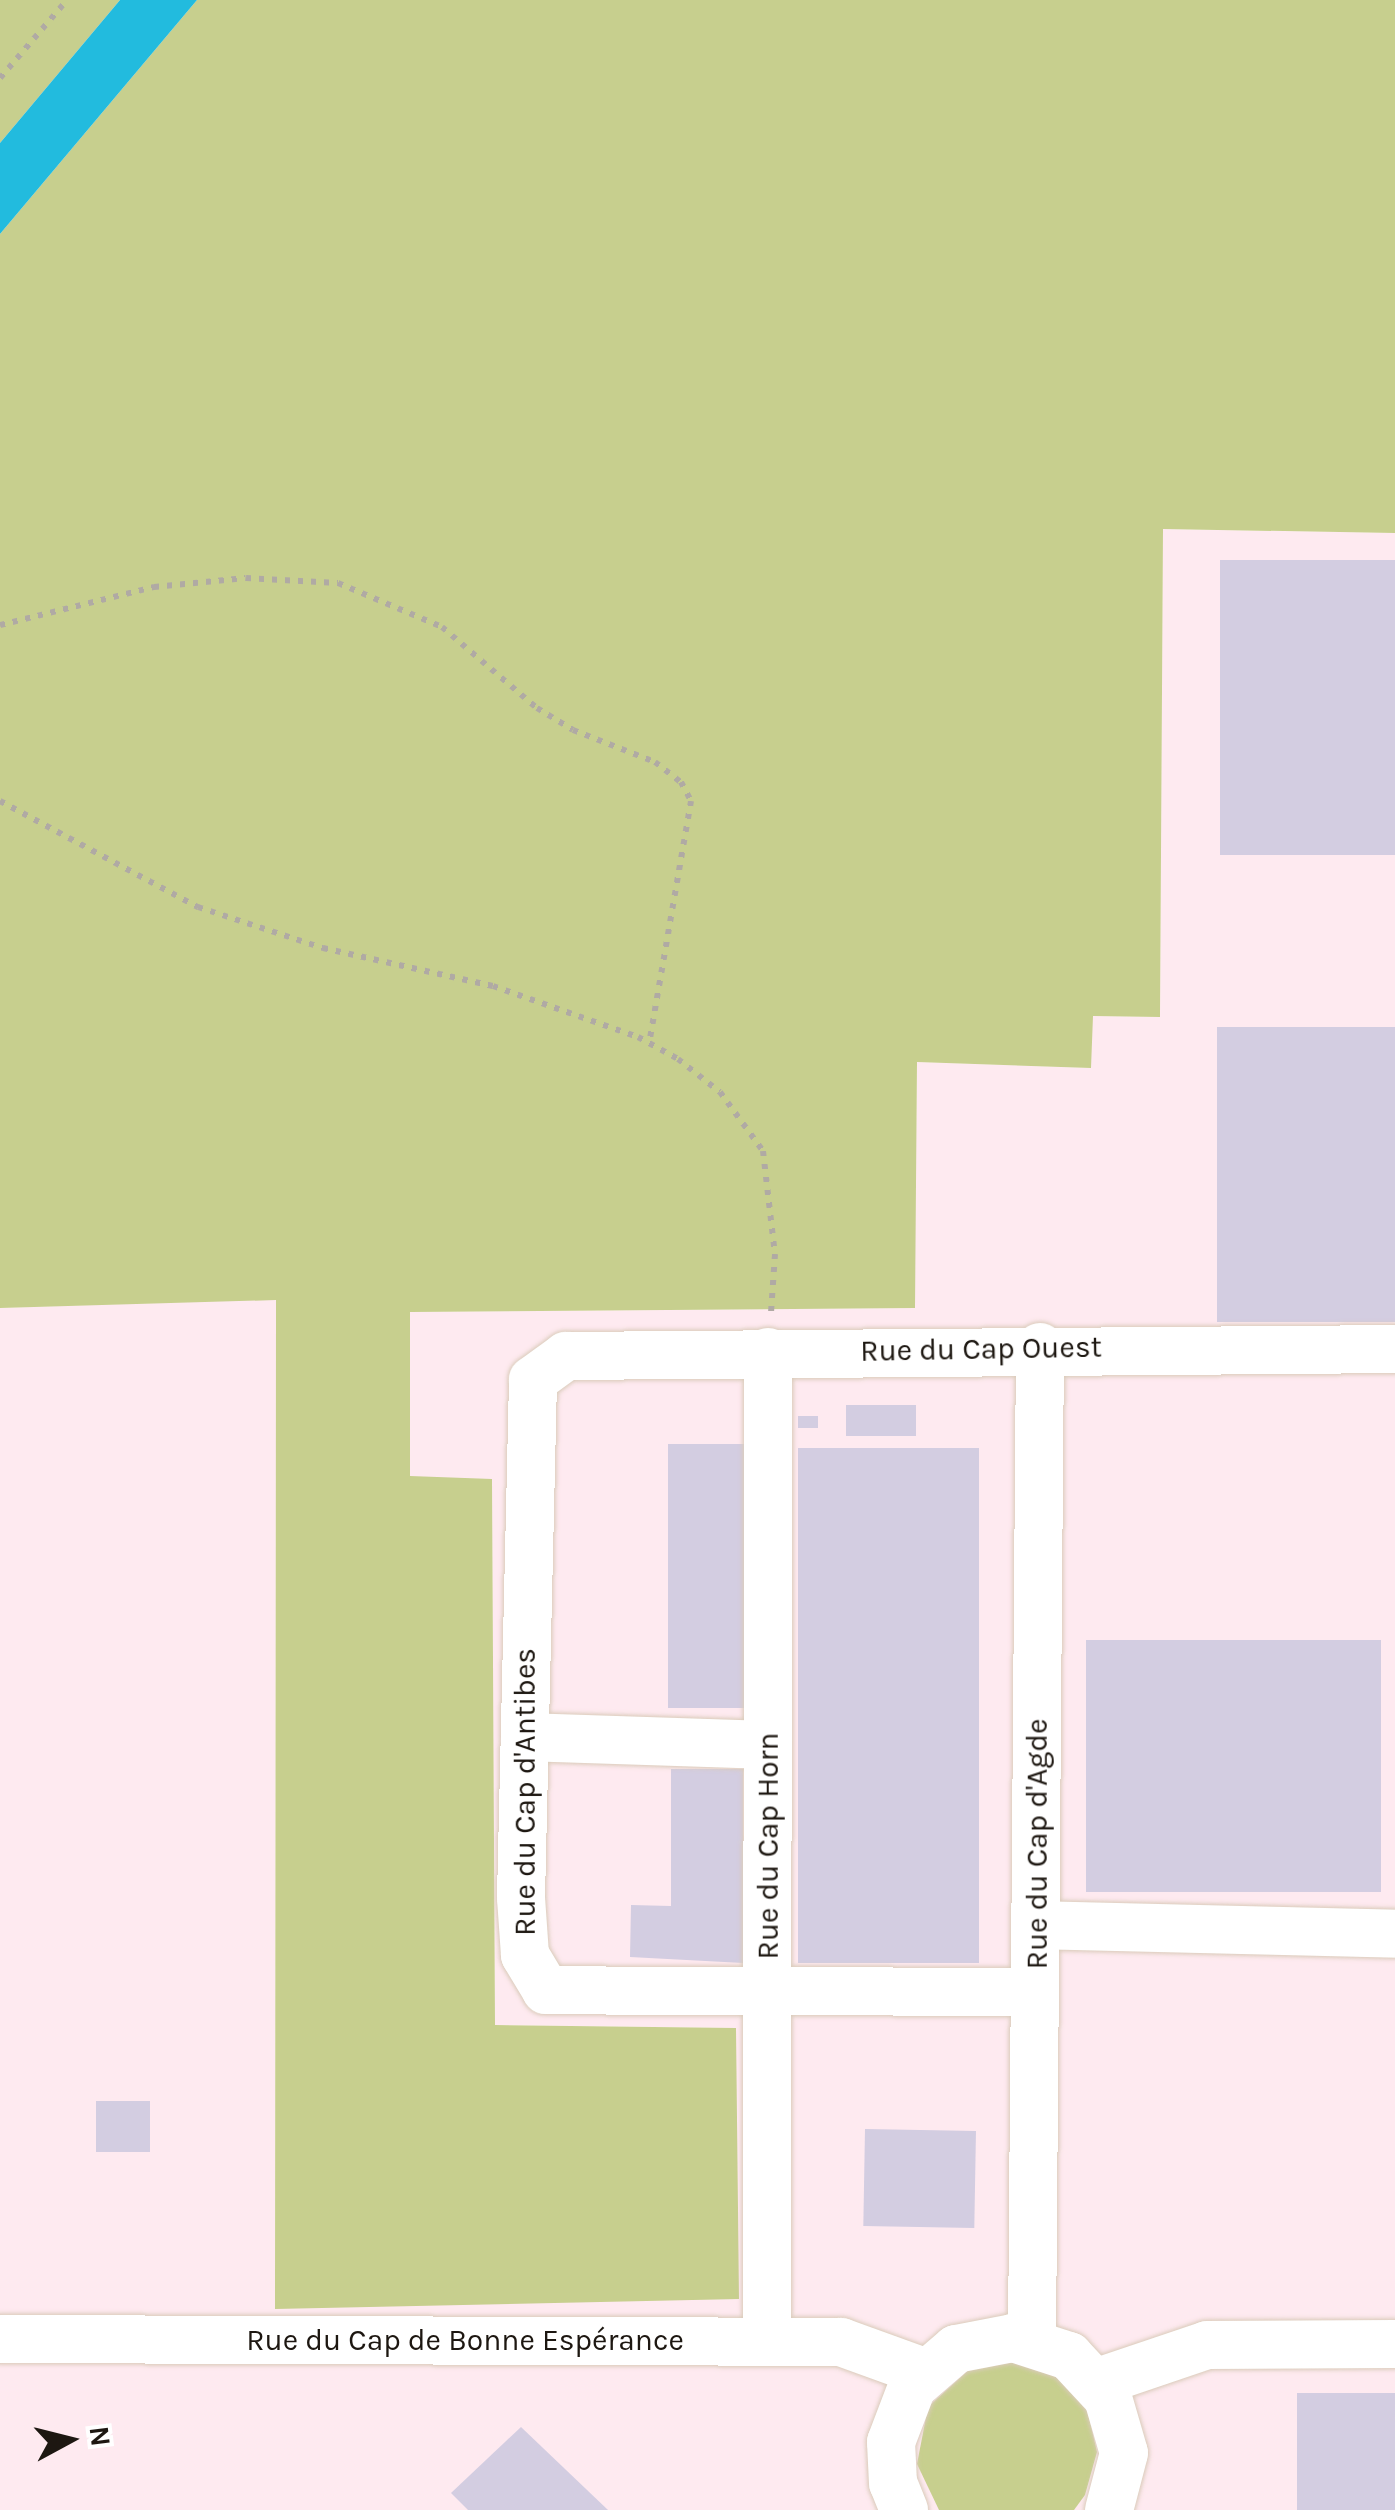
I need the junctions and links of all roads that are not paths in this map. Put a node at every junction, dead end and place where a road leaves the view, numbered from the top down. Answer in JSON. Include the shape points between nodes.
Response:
{"nodes":[{"id":1,"x":1040,"y":1347,"type":"junction"},
{"id":2,"x":1395,"y":1349,"type":"edge"},
{"id":3,"x":768,"y":1352,"type":"junction"},
{"id":4,"x":566,"y":1356,"type":"joint"},
{"id":5,"x":524,"y":1737,"type":"junction"},
{"id":6,"x":768,"y":1745,"type":"junction"},
{"id":7,"x":1036,"y":1925,"type":"junction"},
{"id":8,"x":1395,"y":1934,"type":"edge"},
{"id":9,"x":768,"y":1992,"type":"junction"},
{"id":10,"x":1036,"y":1992,"type":"junction"},
{"id":11,"x":0,"y":2339,"type":"edge"},
{"id":12,"x":767,"y":2341,"type":"junction"},
{"id":13,"x":1032,"y":2341,"type":"junction"},
{"id":14,"x":1395,"y":2344,"type":"edge"},
{"id":15,"x":924,"y":2372,"type":"junction"},
{"id":16,"x":1098,"y":2382,"type":"junction"},
{"id":17,"x":890,"y":2461,"type":"junction"},
{"id":18,"x":875,"y":2510,"type":"edge"},
{"id":19,"x":904,"y":2510,"type":"edge"},
{"id":20,"x":1110,"y":2510,"type":"edge"}],
"edges":[{"from":1,"to":2,"type":"street","name":"Rue du Cap Ouest"},
{"from":1,"to":3,"type":"street","name":"Rue du Cap Ouest"},
{"from":1,"to":7,"type":"street","name":"Rue du Cap d'Agde"},
{"from":3,"to":4,"type":"street","name":"Rue du Cap Ouest"},
{"from":3,"to":6,"type":"street","name":"Rue du Cap Horn"},
{"from":4,"to":5,"type":"street","name":"Rue du Cap d'Antibes","via":[[533,1380]]},
{"from":5,"to":6,"type":"street"},
{"from":5,"to":9,"type":"street","name":"Rue du Cap d'Antibes","via":[[524,1955],[546,1990]]},
{"from":6,"to":9,"type":"street","name":"Rue du Cap Horn"},
{"from":7,"to":8,"type":"street"},
{"from":7,"to":10,"type":"street","name":"Rue du Cap d'Agde"},
{"from":9,"to":10,"type":"street","name":"Rue du Cap d'Antibes"},
{"from":9,"to":12,"type":"street","name":"Rue du Cap Horn"},
{"from":10,"to":13,"type":"street","name":"Rue du Cap d'Agde"},
{"from":11,"to":12,"type":"street","name":"Rue du Cap de Bonne Espérance"},
{"from":12,"to":15,"type":"street","name":"Rue du Cap de Bonne Espérance","via":[[841,2342]]},
{"from":13,"to":15,"type":"street","via":[[974,2343]]},
{"from":13,"to":16,"type":"street","via":[[1069,2356]]},
{"from":14,"to":16,"type":"street","via":[[1207,2345]]},
{"from":15,"to":17,"type":"street","via":[[902,2404]]},
{"from":16,"to":20,"type":"street","via":[[1116,2415],[1124,2453]]},
{"from":17,"to":18,"type":"street"},
{"from":17,"to":19,"type":"street"}]}
